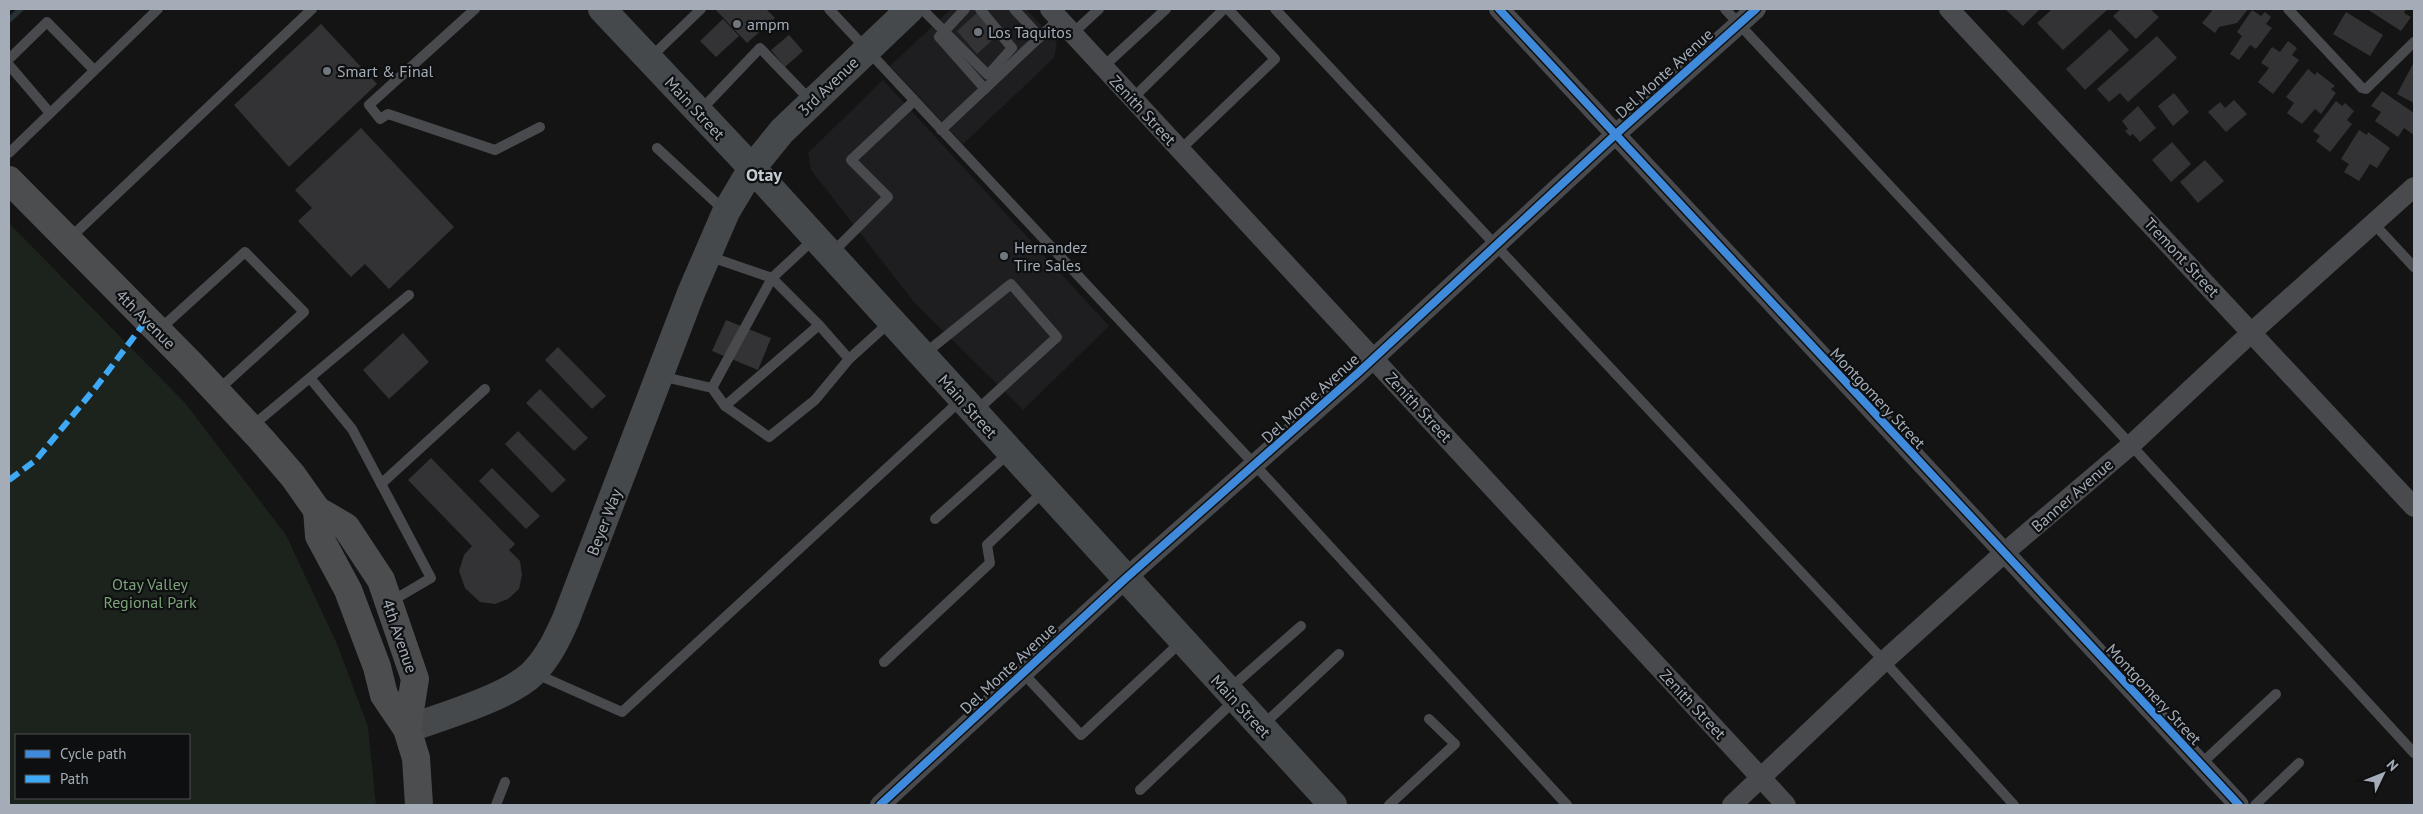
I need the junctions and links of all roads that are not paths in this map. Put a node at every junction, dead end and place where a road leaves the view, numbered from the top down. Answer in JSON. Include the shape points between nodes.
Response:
{"nodes":[{"id":1,"x":158,"y":9,"type":"edge"},
{"id":2,"x":312,"y":9,"type":"edge"},
{"id":3,"x":475,"y":9,"type":"edge"},
{"id":4,"x":602,"y":9,"type":"edge"},
{"id":5,"x":701,"y":9,"type":"edge"},
{"id":6,"x":829,"y":9,"type":"edge"},
{"id":7,"x":910,"y":9,"type":"edge"},
{"id":8,"x":922,"y":9,"type":"edge"},
{"id":9,"x":965,"y":9,"type":"edge"},
{"id":10,"x":980,"y":9,"type":"edge"},
{"id":11,"x":1014,"y":9,"type":"edge"},
{"id":12,"x":1099,"y":9,"type":"edge"},
{"id":13,"x":1166,"y":9,"type":"edge"},
{"id":14,"x":1228,"y":9,"type":"edge"},
{"id":15,"x":1275,"y":9,"type":"edge"},
{"id":16,"x":1499,"y":9,"type":"edge"},
{"id":17,"x":1725,"y":9,"type":"edge"},
{"id":18,"x":1756,"y":9,"type":"edge"},
{"id":19,"x":1950,"y":9,"type":"edge"},
{"id":20,"x":2288,"y":9,"type":"edge"},
{"id":21,"x":1218,"y":11,"type":"edge"},
{"id":22,"x":1055,"y":14,"type":"edge"},
{"id":23,"x":1739,"y":24,"type":"junction"},
{"id":24,"x":944,"y":31,"type":"junction"},
{"id":25,"x":1073,"y":34,"type":"junction"},
{"id":26,"x":1040,"y":37,"type":"junction"},
{"id":27,"x":2414,"y":42,"type":"edge"},
{"id":28,"x":866,"y":49,"type":"junction"},
{"id":29,"x":649,"y":59,"type":"junction"},
{"id":30,"x":9,"y":60,"type":"edge"},
{"id":31,"x":9,"y":65,"type":"edge"},
{"id":32,"x":1103,"y":66,"type":"junction"},
{"id":33,"x":94,"y":70,"type":"junction"},
{"id":34,"x":985,"y":89,"type":"junction"},
{"id":35,"x":1133,"y":98,"type":"junction"},
{"id":36,"x":914,"y":101,"type":"junction"},
{"id":37,"x":812,"y":102,"type":"junction"},
{"id":38,"x":699,"y":112,"type":"junction"},
{"id":39,"x":50,"y":113,"type":"junction"},
{"id":40,"x":540,"y":127,"type":"dead end"},
{"id":41,"x":941,"y":130,"type":"junction"},
{"id":42,"x":1615,"y":135,"type":"junction"},
{"id":43,"x":657,"y":148,"type":"dead end"},
{"id":44,"x":1180,"y":150,"type":"junction"},
{"id":45,"x":9,"y":153,"type":"edge"},
{"id":46,"x":752,"y":168,"type":"junction"},
{"id":47,"x":9,"y":180,"type":"edge"},
{"id":48,"x":2414,"y":187,"type":"edge"},
{"id":49,"x":726,"y":212,"type":"junction"},
{"id":50,"x":2374,"y":224,"type":"junction"},
{"id":51,"x":68,"y":240,"type":"junction"},
{"id":52,"x":823,"y":246,"type":"junction"},
{"id":53,"x":1495,"y":246,"type":"junction"},
{"id":54,"x":707,"y":256,"type":"junction"},
{"id":55,"x":2414,"y":268,"type":"edge"},
{"id":56,"x":772,"y":278,"type":"junction"},
{"id":57,"x":409,"y":295,"type":"dead end"},
{"id":58,"x":891,"y":321,"type":"junction"},
{"id":59,"x":820,"y":326,"type":"junction"},
{"id":60,"x":158,"y":330,"type":"junction"},
{"id":61,"x":2252,"y":332,"type":"junction"},
{"id":62,"x":923,"y":356,"type":"junction"},
{"id":63,"x":849,"y":358,"type":"junction"},
{"id":64,"x":1374,"y":358,"type":"junction"},
{"id":65,"x":659,"y":376,"type":"junction"},
{"id":66,"x":310,"y":378,"type":"junction"},
{"id":67,"x":712,"y":388,"type":"junction"},
{"id":68,"x":485,"y":389,"type":"dead end"},
{"id":69,"x":216,"y":391,"type":"junction"},
{"id":70,"x":725,"y":406,"type":"junction"},
{"id":71,"x":968,"y":406,"type":"junction"},
{"id":72,"x":250,"y":427,"type":"junction"},
{"id":73,"x":2131,"y":445,"type":"junction"},
{"id":74,"x":1010,"y":452,"type":"junction"},
{"id":75,"x":1255,"y":465,"type":"junction"},
{"id":76,"x":381,"y":484,"type":"junction"},
{"id":77,"x":1045,"y":491,"type":"junction"},
{"id":78,"x":2414,"y":507,"type":"edge"},
{"id":79,"x":317,"y":510,"type":"junction"},
{"id":80,"x":935,"y":519,"type":"dead end"},
{"id":81,"x":2004,"y":553,"type":"junction"},
{"id":82,"x":1125,"y":579,"type":"junction"},
{"id":83,"x":389,"y":602,"type":"junction"},
{"id":84,"x":1301,"y":626,"type":"dead end"},
{"id":85,"x":1182,"y":641,"type":"junction"},
{"id":86,"x":1339,"y":654,"type":"dead end"},
{"id":87,"x":884,"y":662,"type":"dead end"},
{"id":88,"x":1884,"y":662,"type":"junction"},
{"id":89,"x":533,"y":673,"type":"junction"},
{"id":90,"x":1023,"y":673,"type":"junction"},
{"id":91,"x":2276,"y":694,"type":"dead end"},
{"id":92,"x":1232,"y":695,"type":"junction"},
{"id":93,"x":1429,"y":719,"type":"dead end"},
{"id":94,"x":1261,"y":727,"type":"junction"},
{"id":95,"x":407,"y":729,"type":"junction"},
{"id":96,"x":2414,"y":753,"type":"edge"},
{"id":97,"x":2299,"y":763,"type":"dead end"},
{"id":98,"x":2201,"y":764,"type":"junction"},
{"id":99,"x":1761,"y":778,"type":"junction"},
{"id":100,"x":505,"y":782,"type":"dead end"},
{"id":101,"x":1140,"y":790,"type":"dead end"},
{"id":102,"x":419,"y":805,"type":"edge"},
{"id":103,"x":496,"y":805,"type":"edge"},
{"id":104,"x":880,"y":805,"type":"edge"},
{"id":105,"x":1333,"y":805,"type":"edge"},
{"id":106,"x":1389,"y":805,"type":"edge"},
{"id":107,"x":1567,"y":805,"type":"edge"},
{"id":108,"x":1732,"y":805,"type":"edge"},
{"id":109,"x":1786,"y":805,"type":"edge"},
{"id":110,"x":2014,"y":805,"type":"edge"},
{"id":111,"x":2238,"y":805,"type":"edge"},
{"id":112,"x":2255,"y":805,"type":"edge"}],
"edges":[{"from":1,"to":33,"type":"lane"},
{"from":2,"to":51,"type":"lane"},
{"from":3,"to":40,"type":"lane","via":[[369,106],[380,120],[388,114],[495,150]]},
{"from":4,"to":29,"type":"main road","name":"Main Street"},
{"from":5,"to":29,"type":"lane"},
{"from":6,"to":28,"type":"lane"},
{"from":7,"to":28,"type":"main road","name":"3rd Avenue"},
{"from":8,"to":24,"type":"lane"},
{"from":9,"to":24,"type":"lane"},
{"from":10,"to":24,"type":"lane","via":[[1012,48],[988,75]]},
{"from":11,"to":26,"type":"lane"},
{"from":12,"to":25,"type":"lane"},
{"from":13,"to":32,"type":"lane"},
{"from":14,"to":44,"type":"lane","via":[[1275,59]]},
{"from":15,"to":53,"type":"lane"},
{"from":16,"to":42,"type":"street","name":"Montgomery Street"},
{"from":17,"to":23,"type":"lane"},
{"from":18,"to":23,"type":"street","name":"Del Monte Avenue"},
{"from":19,"to":61,"type":"street","name":"Tremont Street"},
{"from":20,"to":27,"type":"lane","via":[[2362,88],[2366,89]]},
{"from":21,"to":35,"type":"lane"},
{"from":22,"to":25,"type":"street","name":"Zenith Street"},
{"from":22,"to":26,"type":"lane"},
{"from":23,"to":42,"type":"street","name":"Del Monte Avenue"},
{"from":23,"to":73,"type":"lane"},
{"from":24,"to":34,"type":"lane","via":[[939,37]]},
{"from":25,"to":32,"type":"street","name":"Zenith Street"},
{"from":26,"to":34,"type":"lane"},
{"from":28,"to":36,"type":"lane"},
{"from":28,"to":37,"type":"main road","name":"3rd Avenue"},
{"from":29,"to":38,"type":"main road","name":"Main Street"},
{"from":30,"to":33,"type":"lane","via":[[47,22]]},
{"from":31,"to":39,"type":"lane"},
{"from":32,"to":35,"type":"street","name":"Zenith Street"},
{"from":33,"to":39,"type":"lane"},
{"from":34,"to":41,"type":"lane"},
{"from":35,"to":44,"type":"street","name":"Zenith Street"},
{"from":36,"to":41,"type":"lane"},
{"from":36,"to":52,"type":"lane","via":[[851,160],[888,197]]},
{"from":37,"to":38,"type":"lane","via":[[760,48]]},
{"from":37,"to":46,"type":"main road","name":"3rd Avenue","via":[[782,130]]},
{"from":38,"to":46,"type":"main road","name":"Main Street"},
{"from":39,"to":45,"type":"lane"},
{"from":41,"to":75,"type":"lane"},
{"from":42,"to":53,"type":"street","name":"Del Monte Avenue"},
{"from":42,"to":81,"type":"street","name":"Montgomery Street"},
{"from":43,"to":49,"type":"lane"},
{"from":44,"to":64,"type":"street","name":"Zenith Street"},
{"from":46,"to":49,"type":"main road","name":"Beyer Way"},
{"from":46,"to":52,"type":"main road","name":"Main Street"},
{"from":47,"to":51,"type":"main road","name":"4th Avenue"},
{"from":48,"to":50,"type":"street","name":"Banner Avenue"},
{"from":49,"to":54,"type":"main road","name":"Beyer Way"},
{"from":50,"to":55,"type":"lane"},
{"from":50,"to":61,"type":"street","name":"Banner Avenue"},
{"from":51,"to":60,"type":"main road","name":"4th Avenue"},
{"from":52,"to":56,"type":"lane"},
{"from":52,"to":58,"type":"main road","name":"Main Street"},
{"from":53,"to":64,"type":"street","name":"Del Monte Avenue"},
{"from":53,"to":88,"type":"lane"},
{"from":54,"to":56,"type":"lane"},
{"from":54,"to":65,"type":"main road","name":"Beyer Way"},
{"from":56,"to":59,"type":"lane"},
{"from":56,"to":67,"type":"lane"},
{"from":57,"to":66,"type":"lane"},
{"from":58,"to":62,"type":"main road","name":"Main Street"},
{"from":58,"to":63,"type":"lane"},
{"from":59,"to":63,"type":"lane"},
{"from":59,"to":70,"type":"lane"},
{"from":60,"to":69,"type":"main road","name":"4th Avenue"},
{"from":60,"to":69,"type":"lane","via":[[245,252],[304,312]]},
{"from":61,"to":73,"type":"street","name":"Banner Avenue"},
{"from":61,"to":78,"type":"street","name":"Tremont Street"},
{"from":62,"to":71,"type":"main road","name":"Main Street"},
{"from":62,"to":71,"type":"lane","via":[[1010,284],[1057,337]]},
{"from":63,"to":70,"type":"lane","via":[[815,400],[769,437]]},
{"from":64,"to":75,"type":"street","name":"Del Monte Avenue"},
{"from":64,"to":99,"type":"street","name":"Zenith Street"},
{"from":65,"to":67,"type":"lane"},
{"from":65,"to":89,"type":"main road","name":"Beyer Way","via":[[566,620],[552,650]]},
{"from":66,"to":72,"type":"lane"},
{"from":66,"to":76,"type":"lane","via":[[352,429]]},
{"from":67,"to":70,"type":"lane"},
{"from":68,"to":76,"type":"lane"},
{"from":69,"to":72,"type":"main road","name":"4th Avenue"},
{"from":71,"to":74,"type":"main road","name":"Main Street"},
{"from":71,"to":89,"type":"lane","via":[[622,712]]},
{"from":72,"to":79,"type":"main road","name":"4th Avenue","via":[[293,476]]},
{"from":73,"to":81,"type":"street","name":"Banner Avenue"},
{"from":73,"to":96,"type":"lane"},
{"from":74,"to":77,"type":"main road","name":"Main Street"},
{"from":74,"to":80,"type":"lane"},
{"from":75,"to":82,"type":"street","name":"Del Monte Avenue"},
{"from":75,"to":107,"type":"lane"},
{"from":76,"to":83,"type":"lane","via":[[430,578]]},
{"from":77,"to":82,"type":"main road","name":"Main Street"},
{"from":77,"to":87,"type":"lane","via":[[987,545],[990,563]]},
{"from":79,"to":83,"type":"main road","name":"4th Avenue","via":[[346,528],[382,580]]},
{"from":79,"to":95,"type":"main road","name":"4th Avenue","via":[[319,536],[348,590],[384,695]]},
{"from":81,"to":88,"type":"street","name":"Banner Avenue"},
{"from":81,"to":98,"type":"street","name":"Montgomery Street"},
{"from":82,"to":85,"type":"main road","name":"Main Street"},
{"from":82,"to":90,"type":"street","name":"Del Monte Avenue"},
{"from":83,"to":95,"type":"main road","name":"4th Avenue","via":[[415,679]]},
{"from":84,"to":92,"type":"lane"},
{"from":85,"to":90,"type":"lane","via":[[1080,735]]},
{"from":85,"to":92,"type":"main road","name":"Main Street"},
{"from":86,"to":94,"type":"lane"},
{"from":88,"to":99,"type":"street","name":"Banner Avenue"},
{"from":88,"to":110,"type":"lane"},
{"from":89,"to":95,"type":"main road","name":"Beyer Way","via":[[503,692]]},
{"from":90,"to":104,"type":"street","name":"Del Monte Avenue"},
{"from":91,"to":98,"type":"lane"},
{"from":92,"to":94,"type":"main road","name":"Main Street"},
{"from":92,"to":101,"type":"lane"},
{"from":93,"to":106,"type":"lane","via":[[1454,744]]},
{"from":94,"to":105,"type":"main road","name":"Main Street"},
{"from":95,"to":102,"type":"main road","via":[[416,758]]},
{"from":97,"to":112,"type":"lane"},
{"from":98,"to":111,"type":"street","name":"Montgomery Street"},
{"from":99,"to":108,"type":"street","name":"Banner Avenue"},
{"from":99,"to":109,"type":"street","name":"Zenith Street"},
{"from":100,"to":103,"type":"lane"}]}
